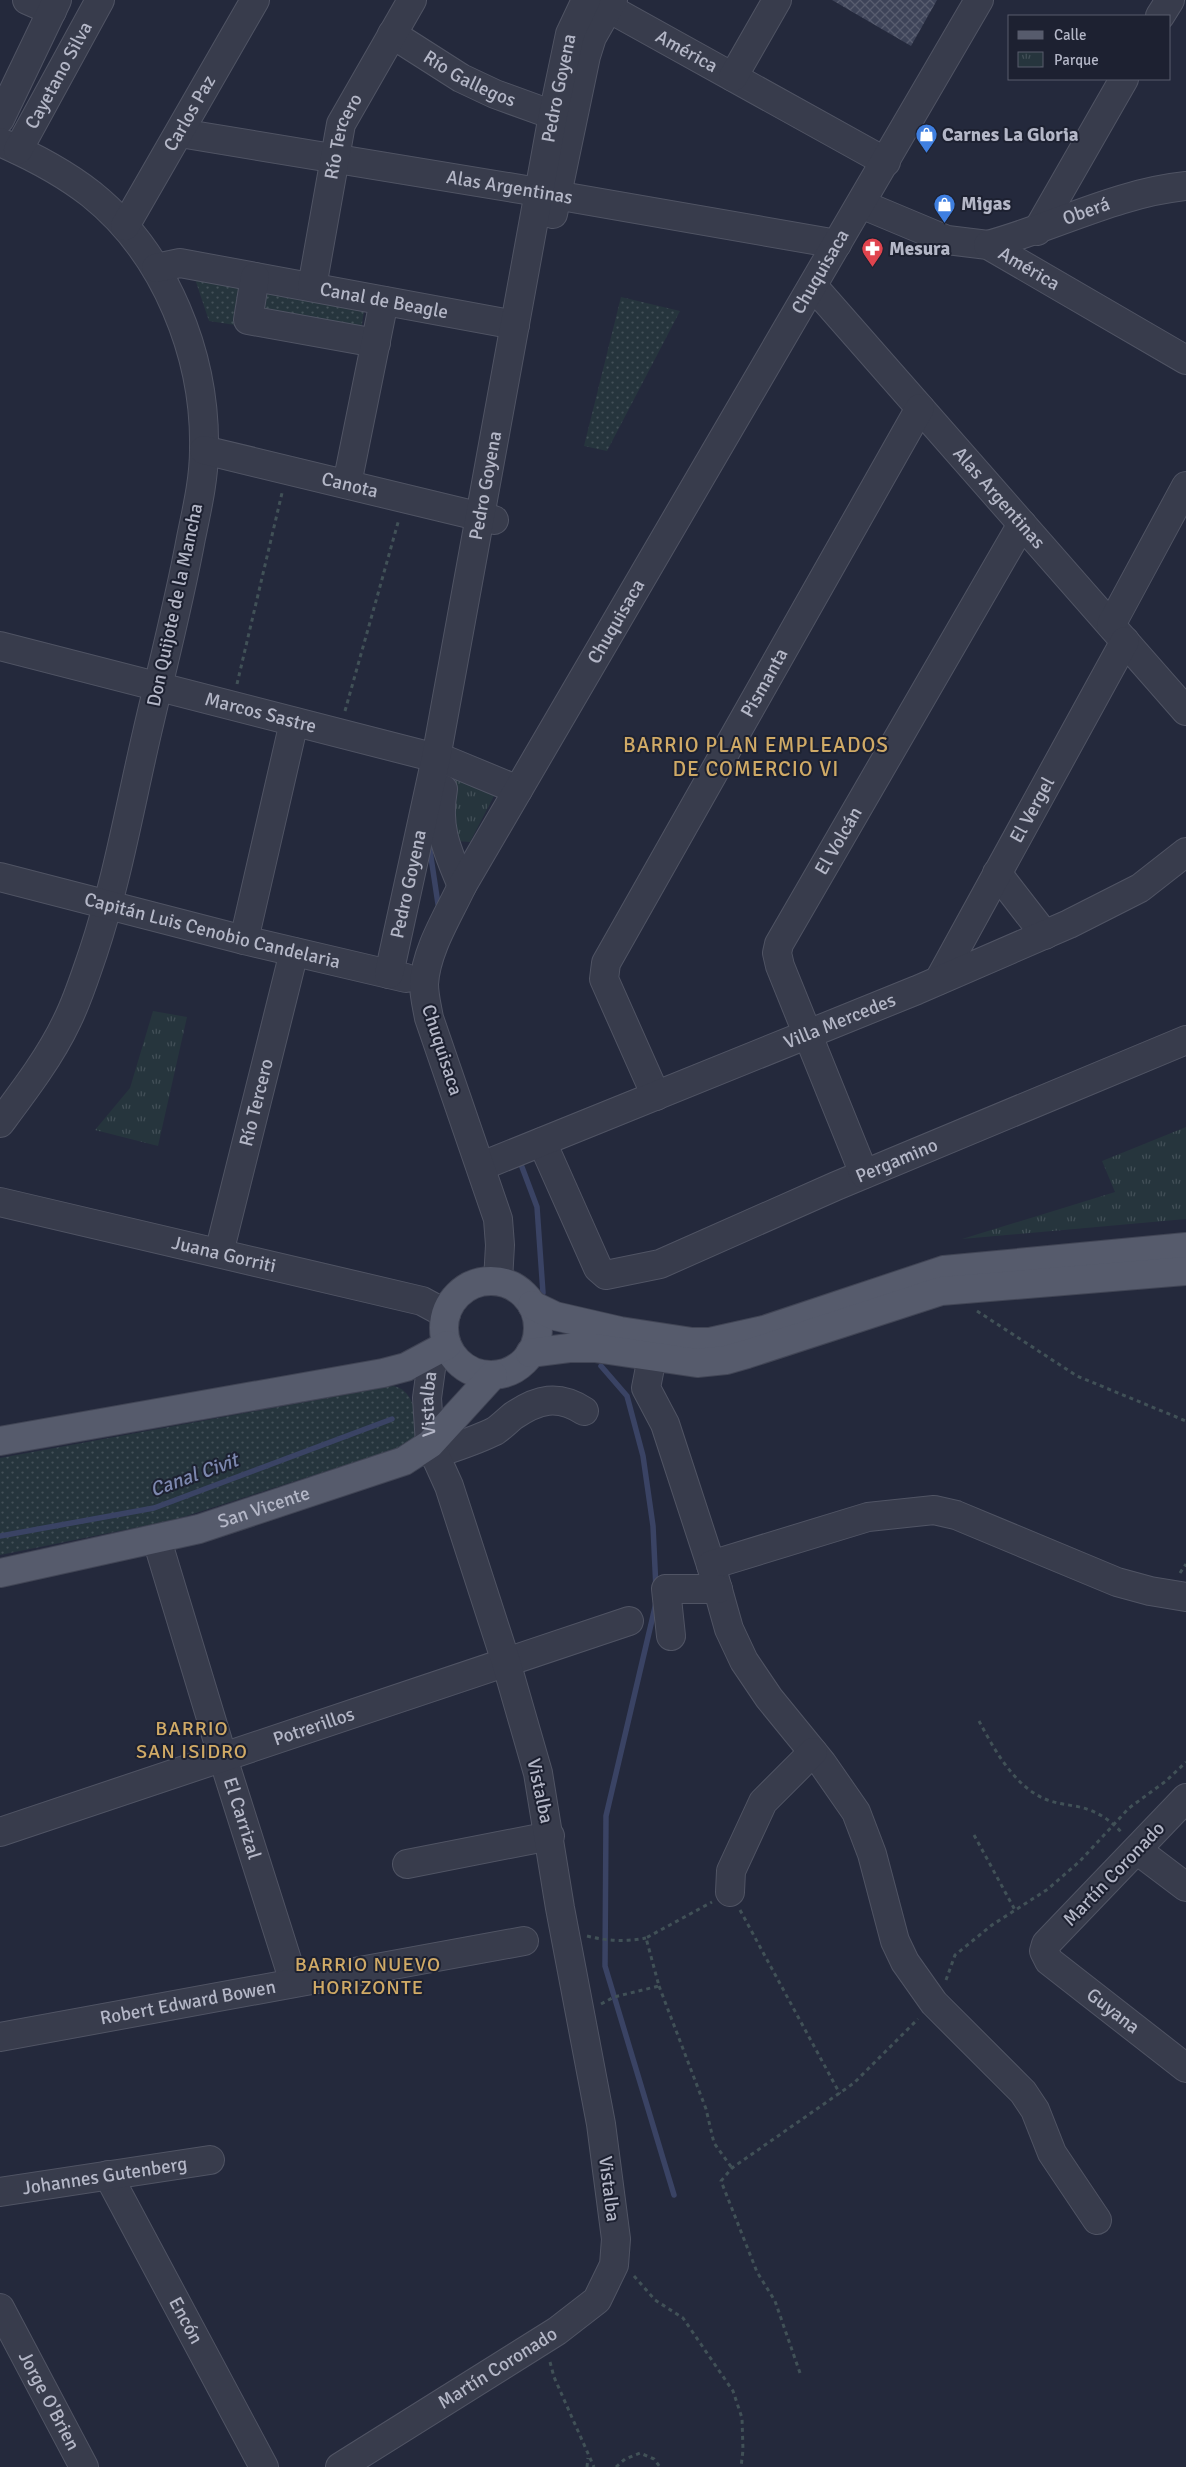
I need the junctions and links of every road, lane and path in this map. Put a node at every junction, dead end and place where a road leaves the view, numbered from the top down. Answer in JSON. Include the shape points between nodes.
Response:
{"nodes":[{"id":1,"x":27,"y":0,"type":"edge"},
{"id":2,"x":100,"y":0,"type":"edge"},
{"id":3,"x":255,"y":0,"type":"edge"},
{"id":4,"x":412,"y":0,"type":"edge"},
{"id":5,"x":777,"y":0,"type":"edge"},
{"id":6,"x":979,"y":0,"type":"edge"},
{"id":7,"x":1170,"y":0,"type":"edge"},
{"id":8,"x":600,"y":2,"type":"edge"},
{"id":9,"x":55,"y":6,"type":"edge"},
{"id":10,"x":1161,"y":15,"type":"edge"},
{"id":11,"x":392,"y":34,"type":"junction"},
{"id":12,"x":733,"y":77,"type":"junction"},
{"id":13,"x":1123,"y":80,"type":"edge"},
{"id":14,"x":553,"y":115,"type":"junction"},
{"id":15,"x":0,"y":119,"type":"edge"},
{"id":16,"x":180,"y":133,"type":"junction"},
{"id":17,"x":9,"y":146,"type":"edge"},
{"id":18,"x":333,"y":158,"type":"junction"},
{"id":19,"x":886,"y":162,"type":"junction"},
{"id":20,"x":1186,"y":186,"type":"edge"},
{"id":21,"x":547,"y":193,"type":"junction"},
{"id":22,"x":861,"y":204,"type":"junction"},
{"id":23,"x":125,"y":226,"type":"junction"},
{"id":24,"x":1036,"y":231,"type":"junction"},
{"id":25,"x":837,"y":244,"type":"junction"},
{"id":26,"x":988,"y":245,"type":"junction"},
{"id":27,"x":156,"y":268,"type":"junction"},
{"id":28,"x":255,"y":277,"type":"junction"},
{"id":29,"x":813,"y":286,"type":"junction"},
{"id":30,"x":312,"y":288,"type":"junction"},
{"id":31,"x":384,"y":300,"type":"junction"},
{"id":32,"x":515,"y":325,"type":"junction"},
{"id":33,"x":376,"y":342,"type":"junction"},
{"id":34,"x":1186,"y":360,"type":"edge"},
{"id":35,"x":920,"y":408,"type":"junction"},
{"id":36,"x":204,"y":450,"type":"junction"},
{"id":37,"x":287,"y":470,"type":"junction"},
{"id":38,"x":347,"y":484,"type":"junction"},
{"id":39,"x":1186,"y":486,"type":"edge"},
{"id":40,"x":405,"y":498,"type":"junction"},
{"id":41,"x":487,"y":518,"type":"junction"},
{"id":42,"x":1022,"y":524,"type":"junction"},
{"id":43,"x":1118,"y":633,"type":"junction"},
{"id":44,"x":0,"y":646,"type":"edge"},
{"id":45,"x":158,"y":688,"type":"junction"},
{"id":46,"x":232,"y":706,"type":"junction"},
{"id":47,"x":1186,"y":711,"type":"edge"},
{"id":48,"x":294,"y":722,"type":"junction"},
{"id":49,"x":339,"y":733,"type":"junction"},
{"id":50,"x":442,"y":760,"type":"junction"},
{"id":51,"x":518,"y":790,"type":"junction"},
{"id":52,"x":1186,"y":852,"type":"edge"},
{"id":53,"x":997,"y":873,"type":"junction"},
{"id":54,"x":0,"y":877,"type":"edge"},
{"id":55,"x":462,"y":886,"type":"junction"},
{"id":56,"x":108,"y":904,"type":"junction"},
{"id":57,"x":1045,"y":935,"type":"junction"},
{"id":58,"x":244,"y":940,"type":"junction"},
{"id":59,"x":294,"y":952,"type":"junction"},
{"id":60,"x":389,"y":974,"type":"junction"},
{"id":61,"x":939,"y":980,"type":"junction"},
{"id":62,"x":424,"y":982,"type":"junction"},
{"id":63,"x":807,"y":1034,"type":"junction"},
{"id":64,"x":1186,"y":1040,"type":"edge"},
{"id":65,"x":656,"y":1096,"type":"junction"},
{"id":66,"x":0,"y":1123,"type":"edge"},
{"id":67,"x":513,"y":1154,"type":"junction"},
{"id":68,"x":864,"y":1174,"type":"junction"},
{"id":69,"x":0,"y":1202,"type":"edge"},
{"id":70,"x":1186,"y":1247,"type":"edge"},
{"id":71,"x":219,"y":1253,"type":"junction"},
{"id":72,"x":1186,"y":1271,"type":"edge"},
{"id":73,"x":498,"y":1281,"type":"junction"},
{"id":74,"x":957,"y":1288,"type":"junction"},
{"id":75,"x":532,"y":1305,"type":"junction"},
{"id":76,"x":446,"y":1314,"type":"junction"},
{"id":77,"x":440,"y":1349,"type":"junction"},
{"id":78,"x":530,"y":1353,"type":"junction"},
{"id":79,"x":652,"y":1357,"type":"junction"},
{"id":80,"x":493,"y":1375,"type":"junction"},
{"id":81,"x":584,"y":1411,"type":"dead end"},
{"id":82,"x":1186,"y":1421,"type":"edge"},
{"id":83,"x":0,"y":1441,"type":"edge"},
{"id":84,"x":432,"y":1449,"type":"junction"},
{"id":85,"x":157,"y":1540,"type":"junction"},
{"id":86,"x":0,"y":1572,"type":"edge"},
{"id":87,"x":714,"y":1577,"type":"junction"},
{"id":88,"x":1186,"y":1597,"type":"edge"},
{"id":89,"x":629,"y":1621,"type":"dead end"},
{"id":90,"x":671,"y":1636,"type":"dead end"},
{"id":91,"x":506,"y":1662,"type":"junction"},
{"id":92,"x":979,"y":1721,"type":"dead end"},
{"id":93,"x":814,"y":1752,"type":"junction"},
{"id":94,"x":223,"y":1758,"type":"junction"},
{"id":95,"x":1186,"y":1762,"type":"edge"},
{"id":96,"x":1186,"y":1798,"type":"edge"},
{"id":97,"x":1113,"y":1823,"type":"junction"},
{"id":98,"x":0,"y":1832,"type":"edge"},
{"id":99,"x":974,"y":1835,"type":"dead end"},
{"id":100,"x":550,"y":1836,"type":"junction"},
{"id":101,"x":1138,"y":1850,"type":"junction"},
{"id":102,"x":407,"y":1864,"type":"dead end"},
{"id":103,"x":1186,"y":1887,"type":"edge"},
{"id":104,"x":730,"y":1892,"type":"junction"},
{"id":105,"x":1015,"y":1910,"type":"junction"},
{"id":106,"x":564,"y":1930,"type":"junction"},
{"id":107,"x":646,"y":1938,"type":"junction"},
{"id":108,"x":524,"y":1941,"type":"dead end"},
{"id":109,"x":1044,"y":1952,"type":"joint"},
{"id":110,"x":294,"y":1982,"type":"junction"},
{"id":111,"x":659,"y":1986,"type":"junction"},
{"id":112,"x":934,"y":2002,"type":"junction"},
{"id":113,"x":579,"y":2012,"type":"junction"},
{"id":114,"x":0,"y":2036,"type":"edge"},
{"id":115,"x":1186,"y":2068,"type":"edge"},
{"id":116,"x":840,"y":2094,"type":"junction"},
{"id":117,"x":210,"y":2160,"type":"dead end"},
{"id":118,"x":732,"y":2168,"type":"junction"},
{"id":119,"x":108,"y":2175,"type":"junction"},
{"id":120,"x":0,"y":2192,"type":"edge"},
{"id":121,"x":1097,"y":2220,"type":"dead end"},
{"id":122,"x":615,"y":2250,"type":"junction"},
{"id":123,"x":4,"y":2324,"type":"edge"},
{"id":124,"x":557,"y":2331,"type":"junction"},
{"id":125,"x":800,"y":2373,"type":"dead end"},
{"id":126,"x":588,"y":2458,"type":"junction"},
{"id":127,"x":84,"y":2467,"type":"edge"},
{"id":128,"x":264,"y":2467,"type":"edge"},
{"id":129,"x":340,"y":2467,"type":"edge"},
{"id":130,"x":586,"y":2467,"type":"edge"},
{"id":131,"x":594,"y":2467,"type":"edge"},
{"id":132,"x":616,"y":2467,"type":"edge"},
{"id":133,"x":660,"y":2467,"type":"edge"},
{"id":134,"x":741,"y":2467,"type":"edge"}],
"edges":[{"from":1,"to":9,"type":"street"},
{"from":2,"to":17,"type":"street","name":"Cayetano Silva"},
{"from":3,"to":16,"type":"street","name":"Carlos Paz"},
{"from":4,"to":11,"type":"street","name":"Río Tercero"},
{"from":5,"to":12,"type":"street"},
{"from":6,"to":19,"type":"street","name":"Chuquisaca"},
{"from":7,"to":10,"type":"street"},
{"from":8,"to":12,"type":"street","name":"América"},
{"from":8,"to":14,"type":"street","name":"Pedro Goyena","via":[[570,34]]},
{"from":8,"to":21,"type":"street","name":"Pedro Goyena"},
{"from":9,"to":15,"type":"street","name":"Cayetano Silva"},
{"from":11,"to":14,"type":"street","name":"Río Gallegos","via":[[462,78]]},
{"from":11,"to":18,"type":"street","name":"Río Tercero","via":[[340,124]]},
{"from":12,"to":19,"type":"street","name":"América"},
{"from":13,"to":24,"type":"street"},
{"from":14,"to":21,"type":"street","name":"Pedro Goyena"},
{"from":16,"to":18,"type":"street","name":"Alas Argentinas"},
{"from":16,"to":23,"type":"street","name":"Carlos Paz"},
{"from":17,"to":23,"type":"street","name":"Don Quijote de la Mancha","via":[[56,170],[92,195]]},
{"from":18,"to":21,"type":"street","name":"Alas Argentinas"},
{"from":18,"to":30,"type":"street","name":"Río Tercero"},
{"from":19,"to":22,"type":"street","name":"Chuquisaca"},
{"from":20,"to":24,"type":"street","name":"Oberá","via":[[1146,192]]},
{"from":21,"to":25,"type":"street","name":"Alas Argentinas"},
{"from":21,"to":32,"type":"street","name":"Pedro Goyena"},
{"from":21,"to":41,"type":"street","name":"Pedro Goyena"},
{"from":22,"to":25,"type":"street","name":"Chuquisaca"},
{"from":22,"to":26,"type":"street","name":"América","via":[[948,240]]},
{"from":23,"to":27,"type":"street","name":"Don Quijote de la Mancha"},
{"from":24,"to":26,"type":"street","name":"Oberá"},
{"from":25,"to":29,"type":"street","name":"Chuquisaca"},
{"from":26,"to":34,"type":"street","name":"América"},
{"from":27,"to":28,"type":"street","name":"Canal de Beagle","via":[[180,263]]},
{"from":27,"to":36,"type":"street","name":"Don Quijote de la Mancha","via":[[180,318],[191,351]]},
{"from":28,"to":30,"type":"street","name":"Canal de Beagle"},
{"from":28,"to":33,"type":"street","via":[[248,320]]},
{"from":29,"to":35,"type":"street","name":"Alas Argentinas"},
{"from":29,"to":51,"type":"street","name":"Chuquisaca"},
{"from":30,"to":31,"type":"street","name":"Canal de Beagle"},
{"from":31,"to":32,"type":"street","name":"Canal de Beagle"},
{"from":31,"to":33,"type":"street"},
{"from":32,"to":41,"type":"street","name":"Pedro Goyena"},
{"from":33,"to":38,"type":"street"},
{"from":35,"to":42,"type":"street","name":"Alas Argentinas"},
{"from":35,"to":65,"type":"street","name":"Pismanta","via":[[606,963],[604,979]]},
{"from":36,"to":37,"type":"street","name":"Canota"},
{"from":36,"to":45,"type":"street","name":"Don Quijote de la Mancha","via":[[185,573]]},
{"from":37,"to":38,"type":"street","name":"Canota"},
{"from":37,"to":46,"type":"path"},
{"from":38,"to":40,"type":"street","name":"Canota"},
{"from":39,"to":43,"type":"street","name":"El Vergel"},
{"from":40,"to":41,"type":"street","name":"Canota"},
{"from":40,"to":49,"type":"path"},
{"from":41,"to":50,"type":"street","name":"Pedro Goyena"},
{"from":42,"to":43,"type":"street","name":"Alas Argentinas"},
{"from":42,"to":63,"type":"street","name":"El Volcán","via":[[779,944],[780,966]]},
{"from":43,"to":47,"type":"street","name":"Alas Argentinas"},
{"from":43,"to":53,"type":"street","name":"El Vergel"},
{"from":44,"to":45,"type":"street","name":"Marcos Sastre"},
{"from":45,"to":46,"type":"street","name":"Marcos Sastre"},
{"from":45,"to":56,"type":"street","name":"Don Quijote de la Mancha"},
{"from":46,"to":48,"type":"street","name":"Marcos Sastre"},
{"from":48,"to":49,"type":"street","name":"Marcos Sastre"},
{"from":48,"to":58,"type":"street"},
{"from":49,"to":50,"type":"street","name":"Marcos Sastre"},
{"from":50,"to":51,"type":"street","name":"Marcos Sastre"},
{"from":50,"to":55,"type":"street","name":"Pedro Goyena","via":[[442,839]]},
{"from":50,"to":60,"type":"street","name":"Pedro Goyena"},
{"from":51,"to":55,"type":"street","name":"Chuquisaca"},
{"from":52,"to":57,"type":"street","name":"Villa Mercedes","via":[[1122,900]]},
{"from":53,"to":57,"type":"street"},
{"from":53,"to":61,"type":"street","name":"El Vergel"},
{"from":54,"to":56,"type":"street","name":"Capitán Luis Cenobio Candelaria"},
{"from":55,"to":62,"type":"street","name":"Chuquisaca","via":[[430,957]]},
{"from":56,"to":58,"type":"street","name":"Capitán Luis Cenobio Candelaria"},
{"from":56,"to":66,"type":"street","name":"Don Quijote de la Mancha","via":[[67,1022]]},
{"from":57,"to":61,"type":"street","name":"Villa Mercedes"},
{"from":58,"to":59,"type":"street","name":"Capitán Luis Cenobio Candelaria"},
{"from":59,"to":60,"type":"street","name":"Capitán Luis Cenobio Candelaria"},
{"from":59,"to":71,"type":"street","name":"Río Tercero"},
{"from":60,"to":62,"type":"street","name":"Capitán Luis Cenobio Candelaria"},
{"from":61,"to":63,"type":"street","name":"Villa Mercedes"},
{"from":62,"to":67,"type":"street","name":"Chuquisaca","via":[[429,1018]]},
{"from":63,"to":65,"type":"street","name":"Villa Mercedes"},
{"from":63,"to":68,"type":"street","name":"El Volcán"},
{"from":64,"to":68,"type":"street","name":"Pergamino"},
{"from":65,"to":67,"type":"street","name":"Villa Mercedes"},
{"from":67,"to":68,"type":"street","name":"Pergamino","via":[[606,1275],[660,1264]]},
{"from":67,"to":73,"type":"street","name":"Chuquisaca","via":[[498,1219]]},
{"from":69,"to":71,"type":"street","name":"Juana Gorriti"},
{"from":70,"to":75,"type":"main road","via":[[944,1270],[764,1330],[710,1342],[612,1329],[555,1316]]},
{"from":71,"to":76,"type":"street","name":"Juana Gorriti","via":[[422,1301]]},
{"from":72,"to":74,"type":"main road"},
{"from":73,"to":75,"type":"main road","via":[[522,1293]]},
{"from":73,"to":76,"type":"main road","via":[[478,1282],[464,1289]]},
{"from":74,"to":79,"type":"main road","via":[[733,1358],[696,1363]]},
{"from":74,"to":82,"type":"path","via":[[974,1309],[1077,1376]]},
{"from":75,"to":78,"type":"main road","via":[[538,1329]]},
{"from":76,"to":77,"type":"main road"},
{"from":77,"to":80,"type":"main road","via":[[464,1367]]},
{"from":77,"to":83,"type":"main road","via":[[406,1368],[383,1373]]},
{"from":77,"to":84,"type":"street","name":"Vistalba","via":[[427,1398]]},
{"from":78,"to":79,"type":"main road","via":[[582,1347]]},
{"from":78,"to":80,"type":"main road","via":[[514,1369]]},
{"from":79,"to":87,"type":"street","via":[[646,1388],[665,1424]]},
{"from":80,"to":84,"type":"main road","name":"San Vicente"},
{"from":81,"to":84,"type":"street","name":"San Vicente","via":[[558,1400],[541,1402],[514,1416],[497,1430]]},
{"from":84,"to":85,"type":"main road","name":"San Vicente","via":[[404,1461]]},
{"from":84,"to":91,"type":"street","name":"Vistalba","via":[[449,1486]]},
{"from":85,"to":86,"type":"main road","name":"San Vicente"},
{"from":85,"to":94,"type":"street","name":"El Carrizal"},
{"from":87,"to":88,"type":"street","via":[[868,1517],[934,1510],[956,1515],[1117,1582]]},
{"from":87,"to":90,"type":"street","via":[[666,1589]]},
{"from":87,"to":93,"type":"street","via":[[729,1630],[744,1660],[769,1698]]},
{"from":89,"to":91,"type":"street","name":"Potrerillos"},
{"from":91,"to":94,"type":"street","name":"Potrerillos"},
{"from":91,"to":100,"type":"street","name":"Vistalba","via":[[538,1773]]},
{"from":92,"to":97,"type":"path","via":[[998,1757],[1031,1791],[1056,1803],[1090,1809]]},
{"from":93,"to":104,"type":"street","via":[[763,1802],[731,1871]]},
{"from":93,"to":112,"type":"street","via":[[856,1812],[872,1854],[894,1941]]},
{"from":94,"to":98,"type":"street","name":"Potrerillos"},
{"from":94,"to":110,"type":"street","name":"El Carrizal"},
{"from":95,"to":97,"type":"path"},
{"from":96,"to":101,"type":"street","name":"Martín Coronado"},
{"from":97,"to":101,"type":"path"},
{"from":97,"to":105,"type":"path","via":[[1080,1861],[1048,1889]]},
{"from":99,"to":105,"type":"path"},
{"from":100,"to":102,"type":"street"},
{"from":100,"to":106,"type":"street","name":"Vistalba"},
{"from":101,"to":103,"type":"street"},
{"from":101,"to":109,"type":"street","name":"Martín Coronado","via":[[1046,1944]]},
{"from":104,"to":107,"type":"path"},
{"from":104,"to":116,"type":"path"},
{"from":105,"to":112,"type":"path","via":[[955,1955],[943,1990]]},
{"from":106,"to":107,"type":"path","via":[[603,1940]]},
{"from":106,"to":113,"type":"street","name":"Vistalba"},
{"from":107,"to":111,"type":"path"},
{"from":108,"to":110,"type":"street","name":"Robert Edward Bowen"},
{"from":109,"to":115,"type":"street","name":"Guyana","via":[[1049,1961]]},
{"from":110,"to":114,"type":"street","name":"Robert Edward Bowen"},
{"from":111,"to":113,"type":"path","via":[[614,1997]]},
{"from":111,"to":118,"type":"path","via":[[706,2109],[714,2143]]},
{"from":112,"to":116,"type":"path"},
{"from":112,"to":121,"type":"street","via":[[1023,2092],[1035,2110],[1052,2153]]},
{"from":113,"to":122,"type":"street","name":"Vistalba","via":[[602,2124]]},
{"from":116,"to":118,"type":"path"},
{"from":117,"to":119,"type":"street","name":"Johannes Gutenberg"},
{"from":118,"to":125,"type":"path","via":[[721,2181],[757,2272],[775,2301]]},
{"from":119,"to":120,"type":"street","name":"Johannes Gutenberg"},
{"from":119,"to":128,"type":"street","name":"Encón"},
{"from":122,"to":124,"type":"street","name":"Martín Coronado","via":[[606,2284],[597,2300]]},
{"from":122,"to":134,"type":"path","via":[[655,2300],[683,2318],[733,2392],[742,2418]]},
{"from":123,"to":127,"type":"street","name":"Jorge O'Brien"},
{"from":124,"to":126,"type":"path","via":[[548,2358]]},
{"from":124,"to":129,"type":"street","name":"Martín Coronado"},
{"from":126,"to":130,"type":"path"},
{"from":126,"to":131,"type":"path"},
{"from":132,"to":133,"type":"path","via":[[640,2453],[654,2459]]}]}
